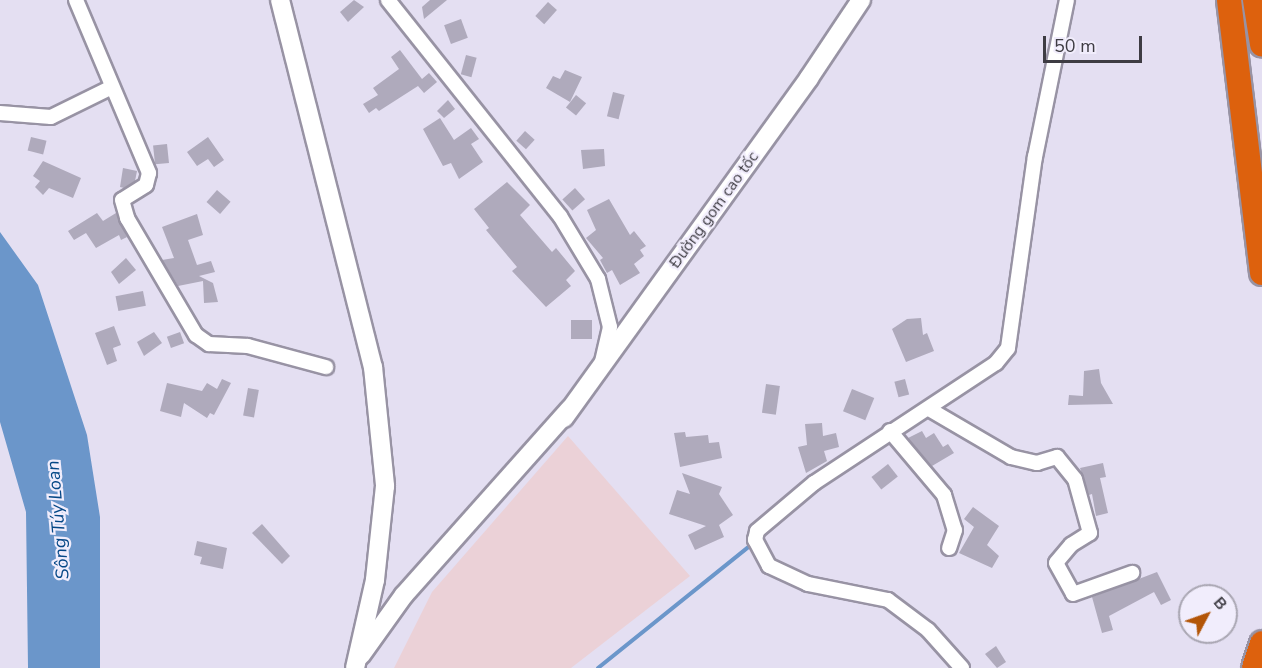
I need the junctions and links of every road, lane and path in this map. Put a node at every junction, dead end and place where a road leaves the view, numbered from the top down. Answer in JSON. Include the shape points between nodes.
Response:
{"nodes":[{"id":1,"x":76,"y":0,"type":"edge"},
{"id":2,"x":280,"y":0,"type":"edge"},
{"id":3,"x":388,"y":0,"type":"edge"},
{"id":4,"x":861,"y":0,"type":"edge"},
{"id":5,"x":1066,"y":0,"type":"edge"},
{"id":6,"x":1229,"y":0,"type":"edge"},
{"id":7,"x":1255,"y":0,"type":"edge"},
{"id":8,"x":1262,"y":44,"type":"edge"},
{"id":9,"x":112,"y":87,"type":"junction"},
{"id":10,"x":0,"y":113,"type":"edge"},
{"id":11,"x":1262,"y":273,"type":"edge"},
{"id":12,"x":601,"y":364,"type":"joint"},
{"id":13,"x":326,"y":367,"type":"dead end"},
{"id":14,"x":929,"y":409,"type":"junction"},
{"id":15,"x":564,"y":418,"type":"junction"},
{"id":16,"x":890,"y":431,"type":"junction"},
{"id":17,"x":949,"y":548,"type":"dead end"},
{"id":18,"x":1132,"y":573,"type":"dead end"},
{"id":19,"x":1262,"y":643,"type":"edge"},
{"id":20,"x":354,"y":666,"type":"edge"},
{"id":21,"x":962,"y":668,"type":"edge"},
{"id":22,"x":1254,"y":668,"type":"edge"}],
"edges":[{"from":1,"to":9,"type":"street"},
{"from":2,"to":20,"type":"main road","via":[[373,367],[385,486],[375,580]]},
{"from":3,"to":12,"type":"street","via":[[560,216],[598,279],[610,327]]},
{"from":4,"to":15,"type":"main road","name":"Đường gom cao tốc"},
{"from":5,"to":14,"type":"street","via":[[1035,157],[1008,348],[996,363]]},
{"from":6,"to":11,"type":"highway"},
{"from":7,"to":8,"type":"highway"},
{"from":9,"to":10,"type":"street","via":[[51,117]]},
{"from":9,"to":13,"type":"street","via":[[150,179],[122,200],[127,218],[196,335],[209,344],[248,346]]},
{"from":12,"to":15,"type":"main road"},
{"from":14,"to":16,"type":"street"},
{"from":14,"to":18,"type":"street","via":[[1011,458],[1037,463],[1057,457],[1075,479],[1090,533],[1071,545],[1056,563],[1073,594]]},
{"from":15,"to":20,"type":"main road","via":[[404,595]]},
{"from":16,"to":17,"type":"street","via":[[944,495],[955,530]]},
{"from":16,"to":21,"type":"street","via":[[814,483],[757,531],[755,540],[769,566],[808,584],[888,600],[928,630]]},
{"from":19,"to":22,"type":"highway"}]}
